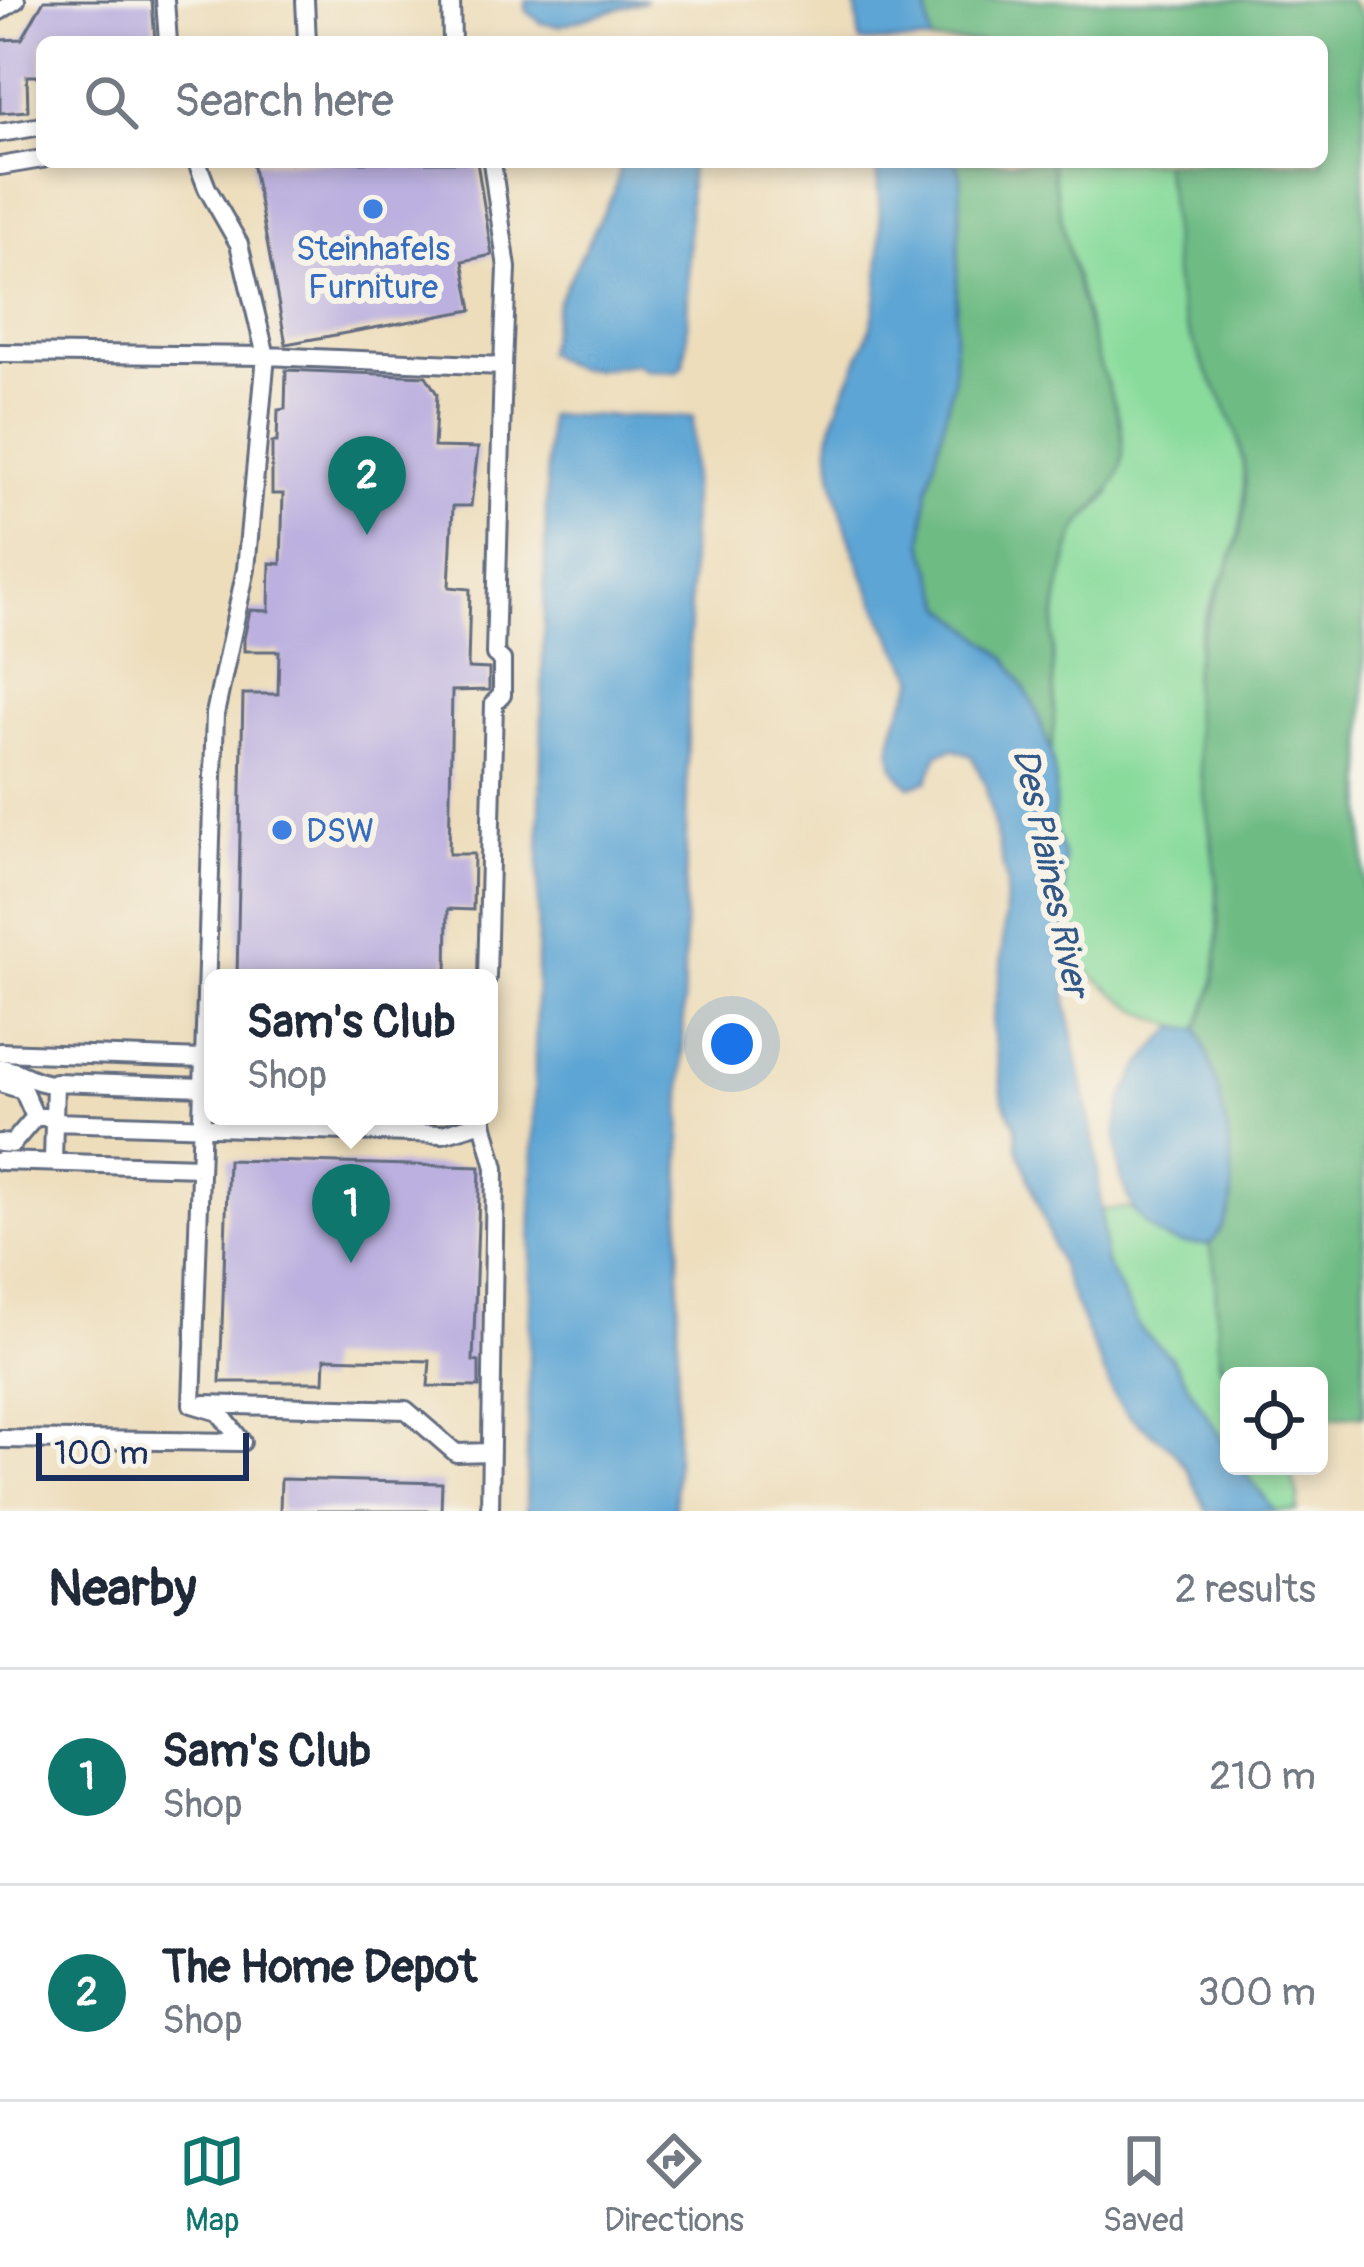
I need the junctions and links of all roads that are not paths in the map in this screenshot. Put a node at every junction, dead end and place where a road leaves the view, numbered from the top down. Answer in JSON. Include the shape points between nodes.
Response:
{"nodes":[{"id":1,"x":16,"y":0,"type":"edge"},
{"id":2,"x":165,"y":0,"type":"edge"},
{"id":3,"x":305,"y":0,"type":"edge"},
{"id":4,"x":451,"y":0,"type":"edge"},
{"id":5,"x":0,"y":11,"type":"edge"},
{"id":6,"x":168,"y":36,"type":"edge"},
{"id":7,"x":307,"y":36,"type":"edge"},
{"id":8,"x":452,"y":36,"type":"edge"},
{"id":9,"x":36,"y":127,"type":"edge"},
{"id":10,"x":0,"y":133,"type":"edge"},
{"id":11,"x":36,"y":160,"type":"edge"},
{"id":12,"x":0,"y":166,"type":"edge"},
{"id":13,"x":199,"y":168,"type":"edge"},
{"id":14,"x":493,"y":168,"type":"edge"},
{"id":15,"x":0,"y":352,"type":"edge"},
{"id":16,"x":266,"y":356,"type":"junction"},
{"id":17,"x":502,"y":366,"type":"junction"},
{"id":18,"x":207,"y":969,"type":"edge"},
{"id":19,"x":487,"y":969,"type":"edge"},
{"id":20,"x":0,"y":1052,"type":"edge"},
{"id":21,"x":204,"y":1058,"type":"joint"},
{"id":22,"x":0,"y":1068,"type":"edge"},
{"id":23,"x":0,"y":1083,"type":"edge"},
{"id":24,"x":55,"y":1084,"type":"junction"},
{"id":25,"x":203,"y":1087,"type":"junction"},
{"id":26,"x":48,"y":1119,"type":"junction"},
{"id":27,"x":466,"y":1125,"type":"edge"},
{"id":28,"x":484,"y":1125,"type":"edge"},
{"id":29,"x":201,"y":1128,"type":"junction"},
{"id":30,"x":0,"y":1144,"type":"edge"},
{"id":31,"x":0,"y":1160,"type":"edge"},
{"id":32,"x":53,"y":1162,"type":"junction"},
{"id":33,"x":200,"y":1168,"type":"junction"},
{"id":34,"x":192,"y":1404,"type":"junction"},
{"id":35,"x":0,"y":1439,"type":"edge"},
{"id":36,"x":491,"y":1452,"type":"junction"},
{"id":37,"x":490,"y":1511,"type":"edge"}],
"edges":[{"from":1,"to":5,"type":"lane"},
{"from":2,"to":6,"type":"lane"},
{"from":3,"to":7,"type":"lane"},
{"from":4,"to":8,"type":"lane"},
{"from":9,"to":10,"type":"lane"},
{"from":11,"to":12,"type":"lane"},
{"from":13,"to":16,"type":"lane","via":[[239,244]]},
{"from":14,"to":17,"type":"lane","via":[[507,268]]},
{"from":15,"to":16,"type":"lane"},
{"from":16,"to":17,"type":"lane"},
{"from":16,"to":18,"type":"lane","via":[[246,569],[214,714]]},
{"from":17,"to":19,"type":"lane","via":[[495,654],[502,695],[494,703]]},
{"from":20,"to":21,"type":"lane"},
{"from":21,"to":25,"type":"lane"},
{"from":22,"to":24,"type":"lane"},
{"from":23,"to":26,"type":"lane","via":[[23,1090]]},
{"from":24,"to":25,"type":"lane"},
{"from":24,"to":26,"type":"lane"},
{"from":25,"to":29,"type":"lane"},
{"from":26,"to":29,"type":"lane"},
{"from":26,"to":30,"type":"lane"},
{"from":26,"to":32,"type":"lane"},
{"from":27,"to":29,"type":"lane","via":[[443,1133]]},
{"from":28,"to":36,"type":"lane","via":[[495,1168]]},
{"from":29,"to":33,"type":"lane"},
{"from":31,"to":32,"type":"lane"},
{"from":32,"to":33,"type":"lane"},
{"from":33,"to":34,"type":"lane"},
{"from":34,"to":35,"type":"lane","via":[[219,1412],[242,1442]]},
{"from":34,"to":36,"type":"lane","via":[[406,1410],[456,1453]]},
{"from":36,"to":37,"type":"lane"}]}
